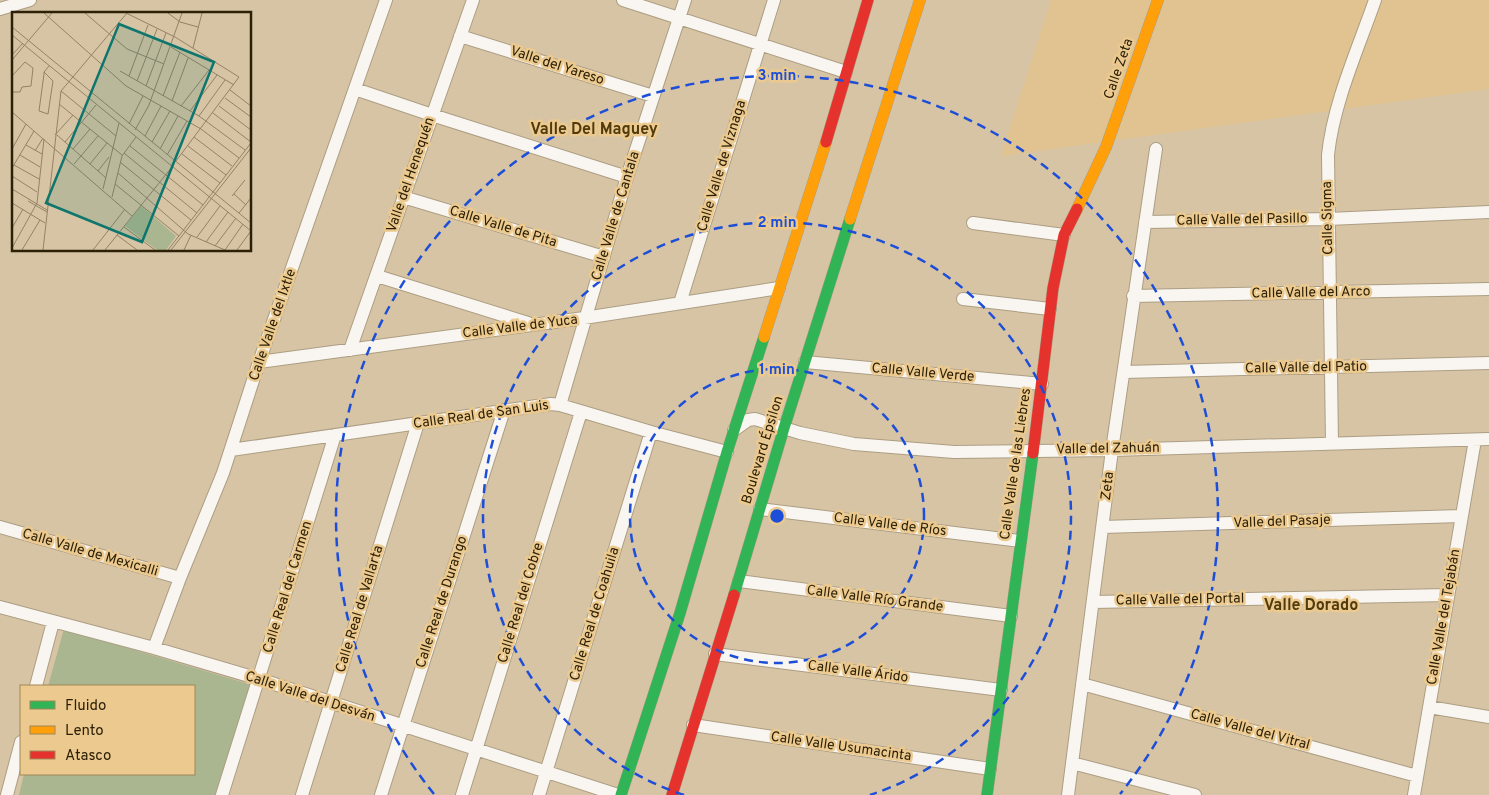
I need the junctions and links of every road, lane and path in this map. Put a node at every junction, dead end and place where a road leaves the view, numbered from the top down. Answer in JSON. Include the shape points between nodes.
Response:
{"nodes":[{"id":1,"x":30,"y":0,"type":"edge"},
{"id":2,"x":386,"y":0,"type":"edge"},
{"id":3,"x":473,"y":0,"type":"edge"},
{"id":4,"x":623,"y":0,"type":"edge"},
{"id":5,"x":685,"y":0,"type":"edge"},
{"id":6,"x":774,"y":0,"type":"edge"},
{"id":7,"x":868,"y":0,"type":"edge"},
{"id":8,"x":920,"y":0,"type":"edge"},
{"id":9,"x":1158,"y":0,"type":"edge"},
{"id":10,"x":1375,"y":0,"type":"edge"},
{"id":11,"x":0,"y":9,"type":"edge"},
{"id":12,"x":679,"y":18,"type":"junction"},
{"id":13,"x":460,"y":36,"type":"junction"},
{"id":14,"x":760,"y":45,"type":"junction"},
{"id":15,"x":846,"y":72,"type":"junction"},
{"id":16,"x":355,"y":88,"type":"junction"},
{"id":17,"x":653,"y":96,"type":"junction"},
{"id":18,"x":432,"y":115,"type":"junction"},
{"id":19,"x":1106,"y":147,"type":"joint"},
{"id":20,"x":1156,"y":148,"type":"dead end"},
{"id":21,"x":627,"y":177,"type":"junction"},
{"id":22,"x":403,"y":197,"type":"junction"},
{"id":23,"x":1489,"y":212,"type":"edge"},
{"id":24,"x":1328,"y":219,"type":"junction"},
{"id":25,"x":1145,"y":222,"type":"junction"},
{"id":26,"x":973,"y":223,"type":"dead end"},
{"id":27,"x":1064,"y":235,"type":"junction"},
{"id":28,"x":604,"y":257,"type":"junction"},
{"id":29,"x":377,"y":276,"type":"junction"},
{"id":30,"x":779,"y":288,"type":"junction"},
{"id":31,"x":1489,"y":289,"type":"edge"},
{"id":32,"x":1329,"y":294,"type":"junction"},
{"id":33,"x":1133,"y":296,"type":"junction"},
{"id":34,"x":963,"y":299,"type":"dead end"},
{"id":35,"x":680,"y":303,"type":"junction"},
{"id":36,"x":1050,"y":309,"type":"junction"},
{"id":37,"x":584,"y":318,"type":"junction"},
{"id":38,"x":532,"y":324,"type":"junction"},
{"id":39,"x":350,"y":350,"type":"junction"},
{"id":40,"x":259,"y":362,"type":"junction"},
{"id":41,"x":805,"y":362,"type":"junction"},
{"id":42,"x":1489,"y":363,"type":"edge"},
{"id":43,"x":1331,"y":368,"type":"junction"},
{"id":44,"x":1124,"y":372,"type":"junction"},
{"id":45,"x":1042,"y":384,"type":"junction"},
{"id":46,"x":560,"y":405,"type":"junction"},
{"id":47,"x":504,"y":410,"type":"junction"},
{"id":48,"x":581,"y":412,"type":"junction"},
{"id":49,"x":418,"y":423,"type":"junction"},
{"id":50,"x":784,"y":428,"type":"junction"},
{"id":51,"x":734,"y":430,"type":"junction"},
{"id":52,"x":651,"y":432,"type":"junction"},
{"id":53,"x":335,"y":435,"type":"junction"},
{"id":54,"x":1489,"y":439,"type":"edge"},
{"id":55,"x":1475,"y":440,"type":"junction"},
{"id":56,"x":1332,"y":443,"type":"junction"},
{"id":57,"x":231,"y":450,"type":"junction"},
{"id":58,"x":1034,"y":450,"type":"junction"},
{"id":59,"x":1112,"y":450,"type":"junction"},
{"id":60,"x":727,"y":452,"type":"junction"},
{"id":61,"x":760,"y":510,"type":"junction"},
{"id":62,"x":1460,"y":516,"type":"junction"},
{"id":63,"x":0,"y":527,"type":"edge"},
{"id":64,"x":1103,"y":527,"type":"junction"},
{"id":65,"x":1020,"y":541,"type":"junction"},
{"id":66,"x":180,"y":578,"type":"junction"},
{"id":67,"x":739,"y":581,"type":"junction"},
{"id":68,"x":1447,"y":595,"type":"junction"},
{"id":69,"x":1093,"y":602,"type":"junction"},
{"id":70,"x":0,"y":607,"type":"edge"},
{"id":71,"x":1011,"y":616,"type":"junction"},
{"id":72,"x":53,"y":622,"type":"junction"},
{"id":73,"x":154,"y":648,"type":"junction"},
{"id":74,"x":715,"y":654,"type":"junction"},
{"id":75,"x":259,"y":679,"type":"junction"},
{"id":76,"x":1082,"y":684,"type":"junction"},
{"id":77,"x":36,"y":685,"type":"edge"},
{"id":78,"x":1001,"y":690,"type":"junction"},
{"id":79,"x":331,"y":703,"type":"junction"},
{"id":80,"x":1428,"y":707,"type":"junction"},
{"id":81,"x":1489,"y":717,"type":"edge"},
{"id":82,"x":693,"y":725,"type":"junction"},
{"id":83,"x":401,"y":726,"type":"junction"},
{"id":84,"x":20,"y":746,"type":"edge"},
{"id":85,"x":476,"y":750,"type":"junction"},
{"id":86,"x":1072,"y":763,"type":"junction"},
{"id":87,"x":990,"y":769,"type":"junction"},
{"id":88,"x":546,"y":772,"type":"junction"},
{"id":89,"x":1417,"y":776,"type":"junction"},
{"id":90,"x":7,"y":795,"type":"edge"},
{"id":91,"x":222,"y":795,"type":"edge"},
{"id":92,"x":302,"y":795,"type":"edge"},
{"id":93,"x":381,"y":795,"type":"edge"},
{"id":94,"x":462,"y":795,"type":"edge"},
{"id":95,"x":539,"y":795,"type":"edge"},
{"id":96,"x":619,"y":795,"type":"edge"},
{"id":97,"x":672,"y":795,"type":"edge"},
{"id":98,"x":987,"y":795,"type":"edge"},
{"id":99,"x":1068,"y":795,"type":"edge"},
{"id":100,"x":1195,"y":795,"type":"edge"},
{"id":101,"x":1414,"y":795,"type":"edge"}],
"edges":[{"from":1,"to":11,"type":"street"},
{"from":2,"to":16,"type":"street","name":"Calle Valle del Ixtle"},
{"from":3,"to":13,"type":"street","name":"Valle del Henequén"},
{"from":4,"to":12,"type":"street"},
{"from":5,"to":12,"type":"street","name":"Calle Valle de Cantala"},
{"from":6,"to":14,"type":"street","name":"Calle Valle de Viznaga"},
{"from":7,"to":15,"type":"street"},
{"from":8,"to":41,"type":"street","name":"Boulevard Épsilon"},
{"from":9,"to":19,"type":"street","name":"Calle Zeta"},
{"from":10,"to":24,"type":"street","name":"Calle Sigma","via":[[1330,134]]},
{"from":12,"to":14,"type":"street"},
{"from":12,"to":17,"type":"street","name":"Calle Valle de Cantala"},
{"from":13,"to":17,"type":"street","name":"Valle del Yareso"},
{"from":13,"to":18,"type":"street","name":"Valle del Henequén"},
{"from":14,"to":15,"type":"street"},
{"from":14,"to":35,"type":"street","name":"Calle Valle de Viznaga"},
{"from":15,"to":30,"type":"street"},
{"from":16,"to":18,"type":"street"},
{"from":16,"to":40,"type":"street","name":"Calle Valle del Ixtle"},
{"from":17,"to":21,"type":"street","name":"Calle Valle de Cantala"},
{"from":18,"to":21,"type":"street"},
{"from":18,"to":22,"type":"street","name":"Valle del Henequén"},
{"from":19,"to":27,"type":"street","name":"Calle Valle de las Liebres"},
{"from":20,"to":25,"type":"street","name":"Zeta"},
{"from":21,"to":28,"type":"street","name":"Calle Valle de Cantala"},
{"from":22,"to":28,"type":"street","name":"Calle Valle de Pita"},
{"from":22,"to":29,"type":"street","name":"Valle del Henequén"},
{"from":23,"to":24,"type":"street","name":"Calle Valle del Pasillo"},
{"from":24,"to":25,"type":"street","name":"Calle Valle del Pasillo"},
{"from":24,"to":32,"type":"street","name":"Calle Sigma"},
{"from":25,"to":33,"type":"street","name":"Zeta"},
{"from":26,"to":27,"type":"street"},
{"from":27,"to":36,"type":"street","name":"Calle Valle de las Liebres"},
{"from":28,"to":37,"type":"street","name":"Calle Valle de Cantala"},
{"from":29,"to":38,"type":"street"},
{"from":29,"to":39,"type":"street","name":"Valle del Henequén"},
{"from":30,"to":35,"type":"street","name":"Calle Valle de Yuca"},
{"from":30,"to":51,"type":"street"},
{"from":31,"to":32,"type":"street","name":"Calle Valle del Arco"},
{"from":32,"to":33,"type":"street","name":"Calle Valle del Arco"},
{"from":32,"to":43,"type":"street","name":"Calle Sigma"},
{"from":33,"to":44,"type":"street","name":"Zeta"},
{"from":34,"to":36,"type":"street"},
{"from":35,"to":37,"type":"street","name":"Calle Valle de Yuca"},
{"from":36,"to":45,"type":"street","name":"Calle Valle de las Liebres"},
{"from":37,"to":38,"type":"street","name":"Calle Valle de Yuca"},
{"from":37,"to":46,"type":"street","name":"Calle Valle de Cantala"},
{"from":38,"to":39,"type":"street","name":"Calle Valle de Yuca"},
{"from":39,"to":40,"type":"street","name":"Calle Valle de Yuca"},
{"from":40,"to":57,"type":"street","name":"Calle Valle del Ixtle"},
{"from":41,"to":45,"type":"street","name":"Calle Valle Verde"},
{"from":41,"to":50,"type":"street","name":"Boulevard Épsilon"},
{"from":42,"to":43,"type":"street","name":"Calle Valle del Patio"},
{"from":43,"to":44,"type":"street","name":"Calle Valle del Patio"},
{"from":43,"to":56,"type":"street","name":"Calle Sigma"},
{"from":44,"to":59,"type":"street","name":"Zeta"},
{"from":45,"to":58,"type":"street","name":"Calle Valle de las Liebres"},
{"from":46,"to":47,"type":"street","name":"Calle Real de San Luis"},
{"from":46,"to":48,"type":"street","name":"Calle Real de San Luis"},
{"from":47,"to":49,"type":"street","name":"Calle Real de San Luis"},
{"from":47,"to":83,"type":"street","name":"Calle Real de Durango"},
{"from":48,"to":52,"type":"street","name":"Calle Real de San Luis"},
{"from":48,"to":85,"type":"street","name":"Calle Real del Cobre"},
{"from":49,"to":53,"type":"street","name":"Calle Real de San Luis"},
{"from":49,"to":79,"type":"street","name":"Calle Real de Vallarta"},
{"from":50,"to":51,"type":"street","name":"Valle del Zahuán","via":[[755,419]]},
{"from":50,"to":58,"type":"street","name":"Valle del Zahuán","via":[[831,440],[881,447],[954,452]]},
{"from":50,"to":61,"type":"street","name":"Boulevard Épsilon"},
{"from":51,"to":60,"type":"street"},
{"from":52,"to":60,"type":"street","name":"Calle Real de San Luis"},
{"from":52,"to":88,"type":"street","name":"Calle Real de Coahuila"},
{"from":53,"to":57,"type":"street","name":"Calle Real de San Luis"},
{"from":53,"to":75,"type":"street","name":"Calle Real del Carmen"},
{"from":54,"to":55,"type":"street","name":"Valle del Zahuán"},
{"from":55,"to":56,"type":"street","name":"Valle del Zahuán"},
{"from":55,"to":62,"type":"street","name":"Calle Valle del Tejabán"},
{"from":56,"to":59,"type":"street","name":"Valle del Zahuán"},
{"from":57,"to":66,"type":"street","name":"Calle Valle del Ixtle"},
{"from":58,"to":59,"type":"street","name":"Valle del Zahuán"},
{"from":58,"to":65,"type":"street","name":"Calle Valle de las Liebres"},
{"from":59,"to":64,"type":"street","name":"Zeta"},
{"from":60,"to":96,"type":"street","via":[[680,613]]},
{"from":61,"to":65,"type":"street","name":"Calle Valle de Ríos"},
{"from":61,"to":67,"type":"street","name":"Boulevard Épsilon"},
{"from":62,"to":64,"type":"street","name":"Valle del Pasaje"},
{"from":62,"to":68,"type":"street","name":"Calle Valle del Tejabán"},
{"from":63,"to":66,"type":"street","name":"Calle Valle de Mexicalli"},
{"from":64,"to":69,"type":"street","name":"Zeta"},
{"from":65,"to":71,"type":"street","name":"Calle Valle de las Liebres"},
{"from":66,"to":73,"type":"street","name":"Calle Valle del Ixtle"},
{"from":67,"to":71,"type":"street","name":"Calle Valle Río Grande"},
{"from":67,"to":74,"type":"street","name":"Boulevard Épsilon"},
{"from":68,"to":69,"type":"street","name":"Calle Valle del Portal"},
{"from":68,"to":80,"type":"street","name":"Calle Valle del Tejabán"},
{"from":69,"to":76,"type":"street","name":"Zeta"},
{"from":70,"to":72,"type":"street","name":"Calle Valle del Desván"},
{"from":71,"to":78,"type":"street","name":"Calle Valle de las Liebres"},
{"from":72,"to":73,"type":"street","name":"Calle Valle del Desván"},
{"from":72,"to":77,"type":"street"},
{"from":73,"to":75,"type":"street","name":"Calle Valle del Desván"},
{"from":74,"to":78,"type":"street","name":"Calle Valle Árido"},
{"from":74,"to":82,"type":"street","name":"Boulevard Épsilon"},
{"from":75,"to":79,"type":"street","name":"Calle Valle del Desván"},
{"from":75,"to":91,"type":"street","name":"Calle Real del Carmen"},
{"from":76,"to":86,"type":"street","name":"Zeta"},
{"from":76,"to":89,"type":"street","name":"Calle Valle del Vitral"},
{"from":78,"to":87,"type":"street","name":"Calle Valle de las Liebres"},
{"from":79,"to":83,"type":"street","name":"Calle Valle del Desván"},
{"from":79,"to":92,"type":"street","name":"Calle Real de Vallarta"},
{"from":80,"to":81,"type":"street"},
{"from":80,"to":89,"type":"street","name":"Calle Valle del Tejabán"},
{"from":82,"to":87,"type":"street","name":"Calle Valle Usumacinta"},
{"from":82,"to":97,"type":"street","name":"Boulevard Épsilon"},
{"from":83,"to":85,"type":"street","name":"Calle Valle del Desván"},
{"from":83,"to":93,"type":"street","name":"Calle Real de Durango"},
{"from":84,"to":90,"type":"street"},
{"from":85,"to":88,"type":"street","name":"Calle Valle del Desván"},
{"from":85,"to":94,"type":"street","name":"Calle Real del Cobre"},
{"from":86,"to":99,"type":"street","name":"Zeta"},
{"from":86,"to":100,"type":"street"},
{"from":87,"to":98,"type":"street","name":"Calle Valle de las Liebres"},
{"from":88,"to":95,"type":"street","name":"Calle Real de Coahuila"},
{"from":88,"to":96,"type":"street","name":"Calle Valle del Desván"},
{"from":89,"to":101,"type":"street","name":"Calle Valle del Tejabán"}]}
